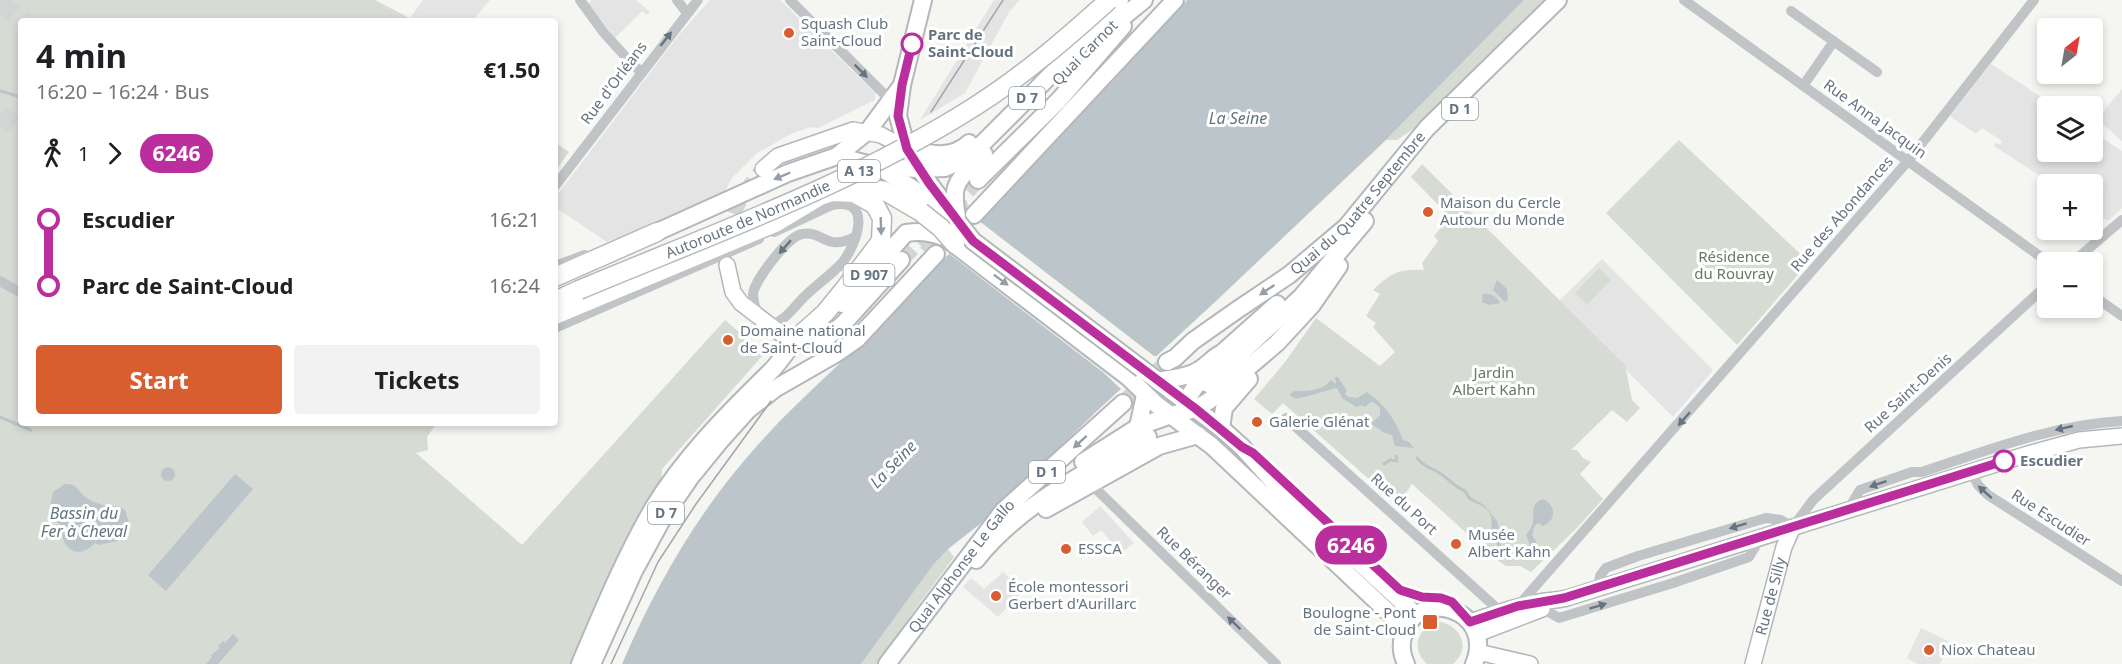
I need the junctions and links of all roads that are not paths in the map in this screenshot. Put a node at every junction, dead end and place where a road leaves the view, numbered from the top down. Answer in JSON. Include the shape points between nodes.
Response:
{"nodes":[{"id":1,"x":580,"y":0,"type":"edge"},
{"id":2,"x":677,"y":0,"type":"edge"},
{"id":3,"x":698,"y":0,"type":"edge"},
{"id":4,"x":790,"y":0,"type":"edge"},
{"id":5,"x":923,"y":0,"type":"edge"},
{"id":6,"x":1094,"y":0,"type":"edge"},
{"id":7,"x":1110,"y":0,"type":"edge"},
{"id":8,"x":1120,"y":0,"type":"edge"},
{"id":9,"x":1136,"y":0,"type":"edge"},
{"id":10,"x":1144,"y":0,"type":"edge"},
{"id":11,"x":1148,"y":0,"type":"edge"},
{"id":12,"x":1162,"y":0,"type":"edge"},
{"id":13,"x":1175,"y":0,"type":"edge"},
{"id":14,"x":1558,"y":0,"type":"edge"},
{"id":15,"x":1573,"y":0,"type":"edge"},
{"id":16,"x":1684,"y":0,"type":"edge"},
{"id":17,"x":2034,"y":0,"type":"edge"},
{"id":18,"x":1791,"y":11,"type":"dead end"},
{"id":19,"x":687,"y":13,"type":"junction"},
{"id":20,"x":1119,"y":19,"type":"junction"},
{"id":21,"x":1834,"y":41,"type":"junction"},
{"id":22,"x":641,"y":71,"type":"junction"},
{"id":23,"x":1877,"y":72,"type":"dead end"},
{"id":24,"x":902,"y":85,"type":"junction"},
{"id":25,"x":1803,"y":86,"type":"junction"},
{"id":26,"x":891,"y":100,"type":"junction"},
{"id":27,"x":868,"y":131,"type":"junction"},
{"id":28,"x":907,"y":149,"type":"junction"},
{"id":29,"x":837,"y":156,"type":"junction"},
{"id":30,"x":1908,"y":161,"type":"junction"},
{"id":31,"x":879,"y":167,"type":"junction"},
{"id":32,"x":763,"y":168,"type":"tunnel mouth"},
{"id":33,"x":919,"y":169,"type":"junction"},
{"id":34,"x":978,"y":180,"type":"tunnel mouth"},
{"id":35,"x":558,"y":182,"type":"edge"},
{"id":36,"x":968,"y":214,"type":"junction"},
{"id":37,"x":2122,"y":220,"type":"edge"},
{"id":38,"x":1352,"y":228,"type":"junction"},
{"id":39,"x":657,"y":232,"type":"junction"},
{"id":40,"x":856,"y":237,"type":"junction"},
{"id":41,"x":729,"y":241,"type":"junction"},
{"id":42,"x":955,"y":244,"type":"junction"},
{"id":43,"x":2085,"y":252,"type":"edge"},
{"id":44,"x":2037,"y":254,"type":"edge"},
{"id":45,"x":901,"y":260,"type":"tunnel mouth"},
{"id":46,"x":558,"y":265,"type":"edge"},
{"id":47,"x":727,"y":265,"type":"dead end"},
{"id":48,"x":558,"y":276,"type":"edge"},
{"id":49,"x":0,"y":281,"type":"edge"},
{"id":50,"x":577,"y":286,"type":"junction"},
{"id":51,"x":558,"y":289,"type":"edge"},
{"id":52,"x":18,"y":291,"type":"edge"},
{"id":53,"x":2037,"y":294,"type":"edge"},
{"id":54,"x":558,"y":298,"type":"edge"},
{"id":55,"x":2103,"y":303,"type":"edge"},
{"id":56,"x":558,"y":314,"type":"edge"},
{"id":57,"x":2122,"y":316,"type":"edge"},
{"id":58,"x":764,"y":322,"type":"junction"},
{"id":59,"x":558,"y":327,"type":"edge"},
{"id":60,"x":798,"y":337,"type":"junction"},
{"id":61,"x":1222,"y":353,"type":"junction"},
{"id":62,"x":1263,"y":356,"type":"junction"},
{"id":63,"x":1167,"y":362,"type":"tunnel mouth"},
{"id":64,"x":1135,"y":373,"type":"junction"},
{"id":65,"x":1158,"y":381,"type":"junction"},
{"id":66,"x":1208,"y":384,"type":"dead end"},
{"id":67,"x":1144,"y":395,"type":"junction"},
{"id":68,"x":739,"y":402,"type":"junction"},
{"id":69,"x":1123,"y":403,"type":"tunnel mouth"},
{"id":70,"x":1183,"y":412,"type":"junction"},
{"id":71,"x":1286,"y":418,"type":"dead end"},
{"id":72,"x":2122,"y":421,"type":"edge"},
{"id":73,"x":1221,"y":428,"type":"junction"},
{"id":74,"x":1152,"y":434,"type":"junction"},
{"id":75,"x":1198,"y":435,"type":"junction"},
{"id":76,"x":2122,"y":436,"type":"edge"},
{"id":77,"x":1971,"y":472,"type":"junction"},
{"id":78,"x":1098,"y":480,"type":"junction"},
{"id":79,"x":1279,"y":488,"type":"junction"},
{"id":80,"x":1848,"y":510,"type":"junction"},
{"id":81,"x":1793,"y":527,"type":"junction"},
{"id":82,"x":1755,"y":539,"type":"junction"},
{"id":83,"x":981,"y":547,"type":"junction"},
{"id":84,"x":1545,"y":576,"type":"junction"},
{"id":85,"x":2122,"y":581,"type":"edge"},
{"id":86,"x":1598,"y":588,"type":"junction"},
{"id":87,"x":1547,"y":605,"type":"junction"},
{"id":88,"x":1518,"y":606,"type":"junction"},
{"id":89,"x":1501,"y":612,"type":"junction"},
{"id":90,"x":1410,"y":621,"type":"junction"},
{"id":91,"x":1473,"y":628,"type":"junction"},
{"id":92,"x":1476,"y":658,"type":"edge"},
{"id":93,"x":580,"y":664,"type":"edge"},
{"id":94,"x":592,"y":664,"type":"edge"},
{"id":95,"x":887,"y":664,"type":"edge"},
{"id":96,"x":898,"y":664,"type":"edge"},
{"id":97,"x":1276,"y":664,"type":"edge"},
{"id":98,"x":1406,"y":664,"type":"edge"},
{"id":99,"x":1530,"y":664,"type":"edge"},
{"id":100,"x":1753,"y":664,"type":"edge"}],
"edges":[{"from":1,"to":22,"type":"street","via":[[604,33]]},
{"from":2,"to":19,"type":"street"},
{"from":3,"to":19,"type":"street","name":"Rue d'Orléans"},
{"from":4,"to":26,"type":"street","one_way":true},
{"from":5,"to":24,"type":"main road","number":"D 907"},
{"from":6,"to":50,"type":"highway","name":"Autoroute de Normandie","number":"A 13","via":[[999,78],[881,149]]},
{"from":7,"to":28,"type":"main road","name":"Quai Carnot","number":"D 7","via":[[960,151],[931,154]]},
{"from":7,"to":50,"type":"highway","name":"Autoroute de Normandie","number":"A 13","bridge":true,"via":[[1005,87],[916,141],[818,190]]},
{"from":8,"to":33,"type":"main road","name":"Quai Carnot","number":"D 7","via":[[975,151],[945,168]]},
{"from":9,"to":20,"type":"main road"},
{"from":10,"to":20,"type":"main road","name":"Quai Carnot","number":"D 7"},
{"from":11,"to":34,"type":"main road","name":"Quai Carnot","number":"D 7","via":[[1059,100]]},
{"from":12,"to":36,"type":"main road","name":"Quai Carnot","number":"D 7"},
{"from":13,"to":36,"type":"main road","name":"Quai Carnot","number":"D 7"},
{"from":14,"to":38,"type":"main road","name":"Quai du Quatre Septembre","number":"D 1","via":[[1427,128]]},
{"from":15,"to":38,"type":"main road","name":"Quai du Quatre Septembre","number":"D 1","via":[[1434,135]]},
{"from":16,"to":25,"type":"street","name":"Rue Anna Jacquin"},
{"from":17,"to":30,"type":"street","name":"Rue des Abondances"},
{"from":18,"to":21,"type":"street"},
{"from":22,"to":19,"type":"street","name":"Rue d'Orléans","one_way":true},
{"from":20,"to":36,"type":"main road","name":"Quai Carnot","number":"D 7","via":[[959,181],[954,197]]},
{"from":21,"to":23,"type":"street"},
{"from":21,"to":25,"type":"street"},
{"from":22,"to":35,"type":"street","name":"Rue d'Orléans"},
{"from":24,"to":26,"type":"main road","number":"D 907"},
{"from":24,"to":28,"type":"main road","number":"D 907","via":[[898,119]]},
{"from":25,"to":30,"type":"street","name":"Rue Anna Jacquin"},
{"from":26,"to":27,"type":"main road","number":"D 907"},
{"from":27,"to":28,"type":"main road"},
{"from":27,"to":29,"type":"main road"},
{"from":27,"to":32,"type":"main road","via":[[854,130],[789,152]]},
{"from":28,"to":33,"type":"main road","number":"D 907"},
{"from":29,"to":31,"type":"main road"},
{"from":29,"to":39,"type":"main road","one_way":true,"via":[[788,173]]},
{"from":30,"to":44,"type":"street","name":"Rue Anna Jacquin"},
{"from":30,"to":84,"type":"street","name":"Rue des Abondances","one_way":true},
{"from":31,"to":33,"type":"main road","number":"D 7"},
{"from":31,"to":36,"type":"main road","via":[[938,210]]},
{"from":33,"to":36,"type":"main road","number":"D 907"},
{"from":36,"to":64,"type":"main road","number":"D 907","bridge":true,"via":[[973,241]]},
{"from":37,"to":43,"type":"street"},
{"from":38,"to":61,"type":"main road"},
{"from":38,"to":62,"type":"main road","via":[[1342,262],[1312,305]]},
{"from":38,"to":63,"type":"main road","name":"Quai du Quatre Septembre","number":"D 1","one_way":true},
{"from":38,"to":66,"type":"main road","name":"Quai du Quatre Septembre","number":"D 1","via":[[1302,296]]},
{"from":39,"to":46,"type":"street"},
{"from":39,"to":48,"type":"highway"},
{"from":40,"to":58,"type":"street","via":[[842,262],[782,320]]},
{"from":40,"to":58,"type":"street","one_way":true,"via":[[840,243],[810,233],[794,236],[756,282],[753,294]]},
{"from":40,"to":59,"type":"street","via":[[857,212],[851,205],[832,205]]},
{"from":41,"to":42,"type":"highway","bridge":true,"via":[[818,192],[845,185],[875,188],[896,196],[941,228]]},
{"from":41,"to":56,"type":"highway"},
{"from":41,"to":60,"type":"highway","one_way":true,"via":[[775,223],[832,192],[854,193],[875,205],[882,218],[881,241],[831,306]]},
{"from":42,"to":60,"type":"main road","number":"D 907","via":[[934,233],[906,233],[830,318]]},
{"from":42,"to":64,"type":"main road","number":"D 907","one_way":true},
{"from":45,"to":60,"type":"main road","via":[[830,335]]},
{"from":47,"to":58,"type":"main road","via":[[733,292]]},
{"from":49,"to":52,"type":"street"},
{"from":50,"to":51,"type":"highway","name":"Autoroute de Normandie","number":"A 13"},
{"from":50,"to":54,"type":"highway","name":"Autoroute de Normandie","number":"A 13"},
{"from":53,"to":81,"type":"street","name":"Rue Saint-Denis","via":[[1813,500]]},
{"from":55,"to":57,"type":"street"},
{"from":58,"to":60,"type":"main road","via":[[780,333]]},
{"from":60,"to":68,"type":"main road","number":"D 7","via":[[782,360]]},
{"from":61,"to":65,"type":"main road","via":[[1192,374]]},
{"from":61,"to":70,"type":"main road","via":[[1198,381]]},
{"from":62,"to":70,"type":"main road","via":[[1210,400]]},
{"from":62,"to":73,"type":"main road","via":[[1255,372],[1224,408]]},
{"from":64,"to":65,"type":"main road"},
{"from":64,"to":67,"type":"main road","number":"D 907"},
{"from":64,"to":70,"type":"main road"},
{"from":65,"to":70,"type":"main road","number":"D 907"},
{"from":67,"to":70,"type":"main road","number":"D 907"},
{"from":67,"to":74,"type":"main road"},
{"from":68,"to":93,"type":"main road","number":"D 7","via":[[679,471],[653,509]]},
{"from":68,"to":94,"type":"main road","number":"D 7","via":[[851,332],[931,254],[857,339],[776,388],[748,410],[690,478],[634,571]]},
{"from":69,"to":83,"type":"main road","name":"Quai Alphonse Le Gallo","number":"D 1","one_way":true,"via":[[1003,511]]},
{"from":70,"to":73,"type":"main road","number":"D 907"},
{"from":70,"to":74,"type":"main road"},
{"from":70,"to":75,"type":"main road","number":"D 907"},
{"from":70,"to":79,"type":"main road"},
{"from":71,"to":89,"type":"street","name":"Rue du Port"},
{"from":72,"to":80,"type":"street","one_way":true,"via":[[2034,435],[1912,472],[1860,490]]},
{"from":73,"to":79,"type":"main road","number":"D 907"},
{"from":74,"to":75,"type":"main road"},
{"from":74,"to":78,"type":"main road"},
{"from":74,"to":83,"type":"main road","via":[[1047,485]]},
{"from":75,"to":90,"type":"main road","number":"D 907"},
{"from":76,"to":77,"type":"main road","via":[[2079,440]]},
{"from":77,"to":80,"type":"main road"},
{"from":85,"to":77,"type":"street","name":"Rue Escudier","one_way":true,"via":[[1989,496]]},
{"from":78,"to":83,"type":"main road"},
{"from":97,"to":78,"type":"street","name":"Rue Béranger","one_way":true,"via":[[1098,491]]},
{"from":79,"to":90,"type":"main road","number":"D 907"},
{"from":80,"to":81,"type":"main road"},
{"from":81,"to":82,"type":"main road"},
{"from":81,"to":86,"type":"street","one_way":true,"via":[[1766,518],[1638,556],[1606,568]]},
{"from":81,"to":100,"type":"main road","name":"Rue de Silly","via":[[1784,547]]},
{"from":82,"to":86,"type":"main road"},
{"from":87,"to":82,"type":"street","one_way":true,"via":[[1559,618],[1673,583],[1749,556]]},
{"from":83,"to":95,"type":"main road","name":"Quai Alphonse Le Gallo","number":"D 1"},
{"from":83,"to":96,"type":"main road","name":"Quai Alphonse Le Gallo","number":"D 1"},
{"from":84,"to":87,"type":"street"},
{"from":84,"to":88,"type":"street","name":"Rue des Abondances"},
{"from":86,"to":87,"type":"main road"},
{"from":87,"to":88,"type":"main road","via":[[1537,602]]},
{"from":87,"to":91,"type":"main road"},
{"from":88,"to":89,"type":"main road"},
{"from":89,"to":91,"type":"main road"},
{"from":90,"to":91,"type":"main road","via":[[1427,609],[1442,607],[1457,611]]},
{"from":90,"to":98,"type":"main road","via":[[1401,645]]},
{"from":91,"to":92,"type":"main road"},
{"from":92,"to":99,"type":"main road"}]}
